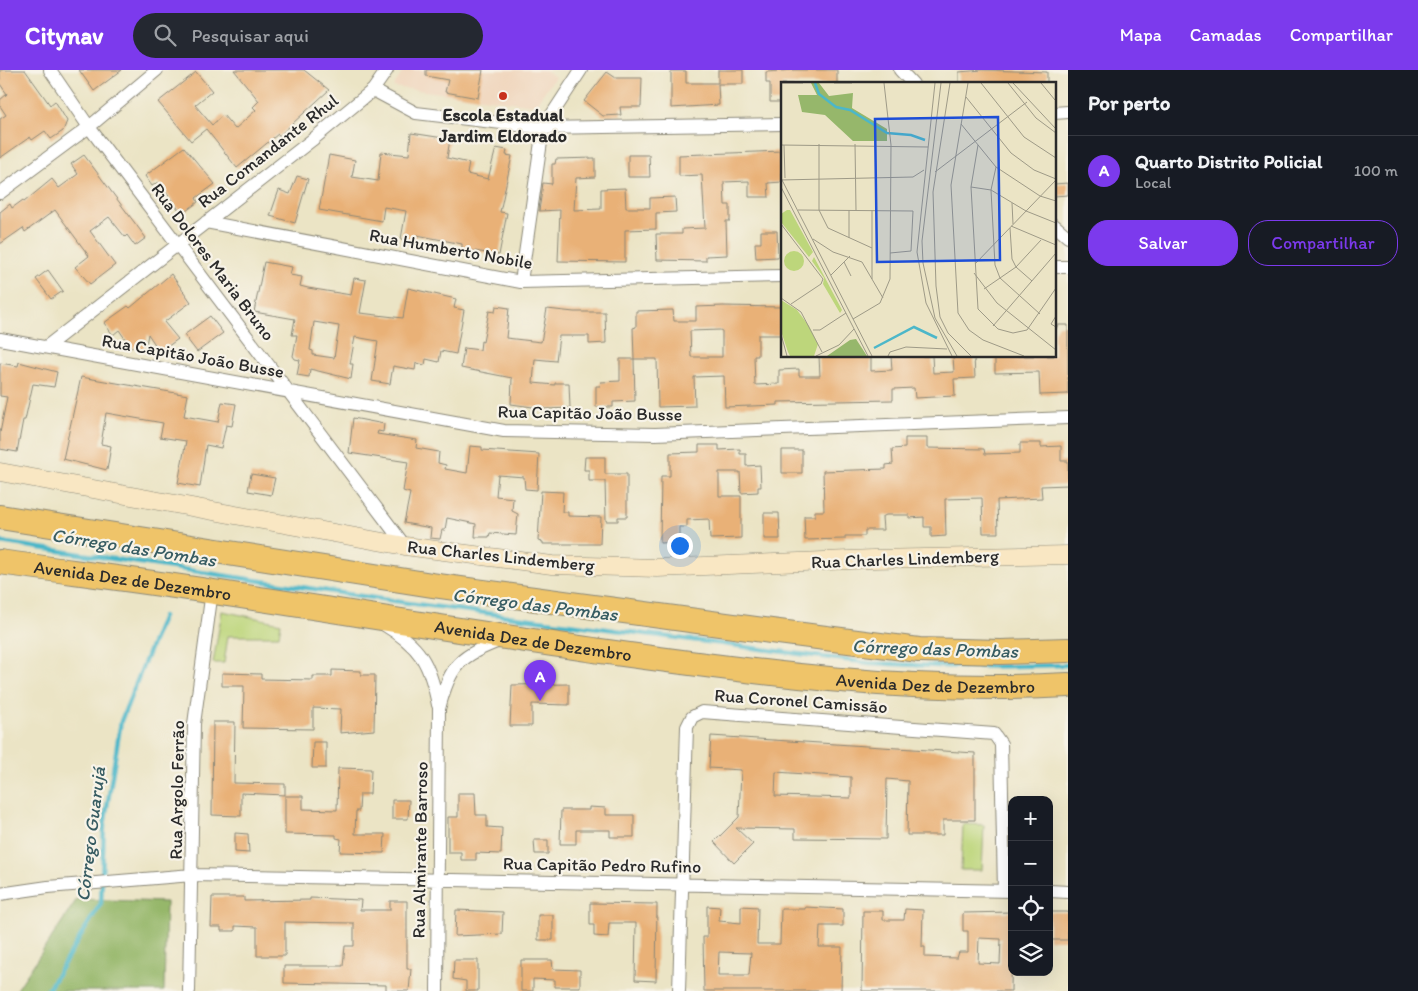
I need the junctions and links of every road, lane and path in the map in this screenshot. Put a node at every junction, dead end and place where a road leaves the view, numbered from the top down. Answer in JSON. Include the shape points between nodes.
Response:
{"nodes":[{"id":1,"x":50,"y":70,"type":"edge"},
{"id":2,"x":157,"y":70,"type":"edge"},
{"id":3,"x":387,"y":70,"type":"edge"},
{"id":4,"x":581,"y":70,"type":"edge"},
{"id":5,"x":900,"y":70,"type":"edge"},
{"id":6,"x":911,"y":82,"type":"edge"},
{"id":7,"x":373,"y":90,"type":"junction"},
{"id":8,"x":781,"y":124,"type":"edge"},
{"id":9,"x":89,"y":127,"type":"junction"},
{"id":10,"x":543,"y":128,"type":"junction"},
{"id":11,"x":0,"y":193,"type":"edge"},
{"id":12,"x":206,"y":222,"type":"junction"},
{"id":13,"x":1056,"y":227,"type":"edge"},
{"id":14,"x":1068,"y":237,"type":"edge"},
{"id":15,"x":179,"y":245,"type":"junction"},
{"id":16,"x":781,"y":276,"type":"edge"},
{"id":17,"x":521,"y":282,"type":"junction"},
{"id":18,"x":0,"y":339,"type":"edge"},
{"id":19,"x":46,"y":347,"type":"junction"},
{"id":20,"x":287,"y":390,"type":"junction"},
{"id":21,"x":1068,"y":418,"type":"edge"},
{"id":22,"x":0,"y":472,"type":"edge"},
{"id":23,"x":0,"y":517,"type":"edge"},
{"id":24,"x":405,"y":546,"type":"junction"},
{"id":25,"x":1068,"y":555,"type":"edge"},
{"id":26,"x":0,"y":562,"type":"edge"},
{"id":27,"x":212,"y":591,"type":"junction"},
{"id":28,"x":369,"y":616,"type":"junction"},
{"id":29,"x":507,"y":638,"type":"junction"},
{"id":30,"x":1068,"y":650,"type":"edge"},
{"id":31,"x":1068,"y":685,"type":"edge"},
{"id":32,"x":440,"y":709,"type":"junction"},
{"id":33,"x":192,"y":875,"type":"junction"},
{"id":34,"x":436,"y":880,"type":"junction"},
{"id":35,"x":681,"y":884,"type":"junction"},
{"id":36,"x":1008,"y":891,"type":"edge"},
{"id":37,"x":1053,"y":891,"type":"edge"},
{"id":38,"x":1068,"y":892,"type":"edge"},
{"id":39,"x":0,"y":894,"type":"edge"},
{"id":40,"x":189,"y":991,"type":"edge"},
{"id":41,"x":437,"y":991,"type":"edge"},
{"id":42,"x":679,"y":991,"type":"edge"}],
"edges":[{"from":1,"to":9,"type":"street","name":"Rua Dolores Maria Bruno"},
{"from":2,"to":9,"type":"street"},
{"from":3,"to":7,"type":"street","name":"Rua Comandante Rhul"},
{"from":4,"to":10,"type":"street"},
{"from":5,"to":6,"type":"street"},
{"from":7,"to":10,"type":"street","via":[[416,113]]},
{"from":7,"to":12,"type":"street","name":"Rua Comandante Rhul"},
{"from":8,"to":10,"type":"street"},
{"from":9,"to":11,"type":"street"},
{"from":9,"to":15,"type":"street","name":"Rua Dolores Maria Bruno"},
{"from":10,"to":17,"type":"street"},
{"from":12,"to":15,"type":"street","name":"Rua Comandante Rhul"},
{"from":12,"to":17,"type":"street","name":"Rua Humberto Nobile"},
{"from":13,"to":14,"type":"street"},
{"from":15,"to":19,"type":"street","name":"Rua Comandante Rhul"},
{"from":15,"to":20,"type":"street","name":"Rua Dolores Maria Bruno"},
{"from":16,"to":17,"type":"street","name":"Rua Humberto Nobile"},
{"from":18,"to":19,"type":"street","name":"Rua Capitão João Busse"},
{"from":19,"to":20,"type":"street","name":"Rua Capitão João Busse"},
{"from":20,"to":21,"type":"street","name":"Rua Capitão João Busse","via":[[504,431],[655,434]]},
{"from":20,"to":24,"type":"street","name":"Rua Dolores Maria Bruno"},
{"from":22,"to":24,"type":"street","name":"Rua Charles Lindemberg"},
{"from":23,"to":30,"type":"highway","name":"Avenida Dez de Dezembro","via":[[432,585],[790,634],[919,650]]},
{"from":24,"to":25,"type":"street","name":"Rua Charles Lindemberg","via":[[552,565],[657,568]]},
{"from":26,"to":27,"type":"highway","name":"Avenida Dez de Dezembro"},
{"from":27,"to":28,"type":"highway","name":"Avenida Dez de Dezembro"},
{"from":27,"to":33,"type":"street","name":"Rua Argolo Ferrão","via":[[194,724]]},
{"from":28,"to":29,"type":"highway","name":"Avenida Dez de Dezembro"},
{"from":28,"to":32,"type":"street","name":"Rua Almirante Barroso","via":[[402,636],[420,654],[433,677]]},
{"from":29,"to":31,"type":"highway","name":"Avenida Dez de Dezembro","via":[[790,676],[914,686],[1003,688]]},
{"from":29,"to":32,"type":"street","name":"Rua Almirante Barroso","via":[[478,649],[461,661],[451,673]]},
{"from":32,"to":34,"type":"street","name":"Rua Almirante Barroso"},
{"from":33,"to":34,"type":"street","name":"Rua Capitão Pedro Rufino"},
{"from":33,"to":39,"type":"street","name":"Rua Capitão Pedro Rufino"},
{"from":33,"to":40,"type":"street","name":"Rua Argolo Ferrão"},
{"from":34,"to":35,"type":"street","name":"Rua Capitão Pedro Rufino"},
{"from":34,"to":41,"type":"street","name":"Rua Almirante Barroso"},
{"from":35,"to":36,"type":"street","name":"Rua Capitão Pedro Rufino"},
{"from":35,"to":36,"type":"street","name":"Rua Coronel Camissão","via":[[687,727],[692,717],[702,712],[994,734],[1001,744]]},
{"from":35,"to":42,"type":"street","name":"Rua Coronel Camissão"},
{"from":37,"to":38,"type":"street"}]}
